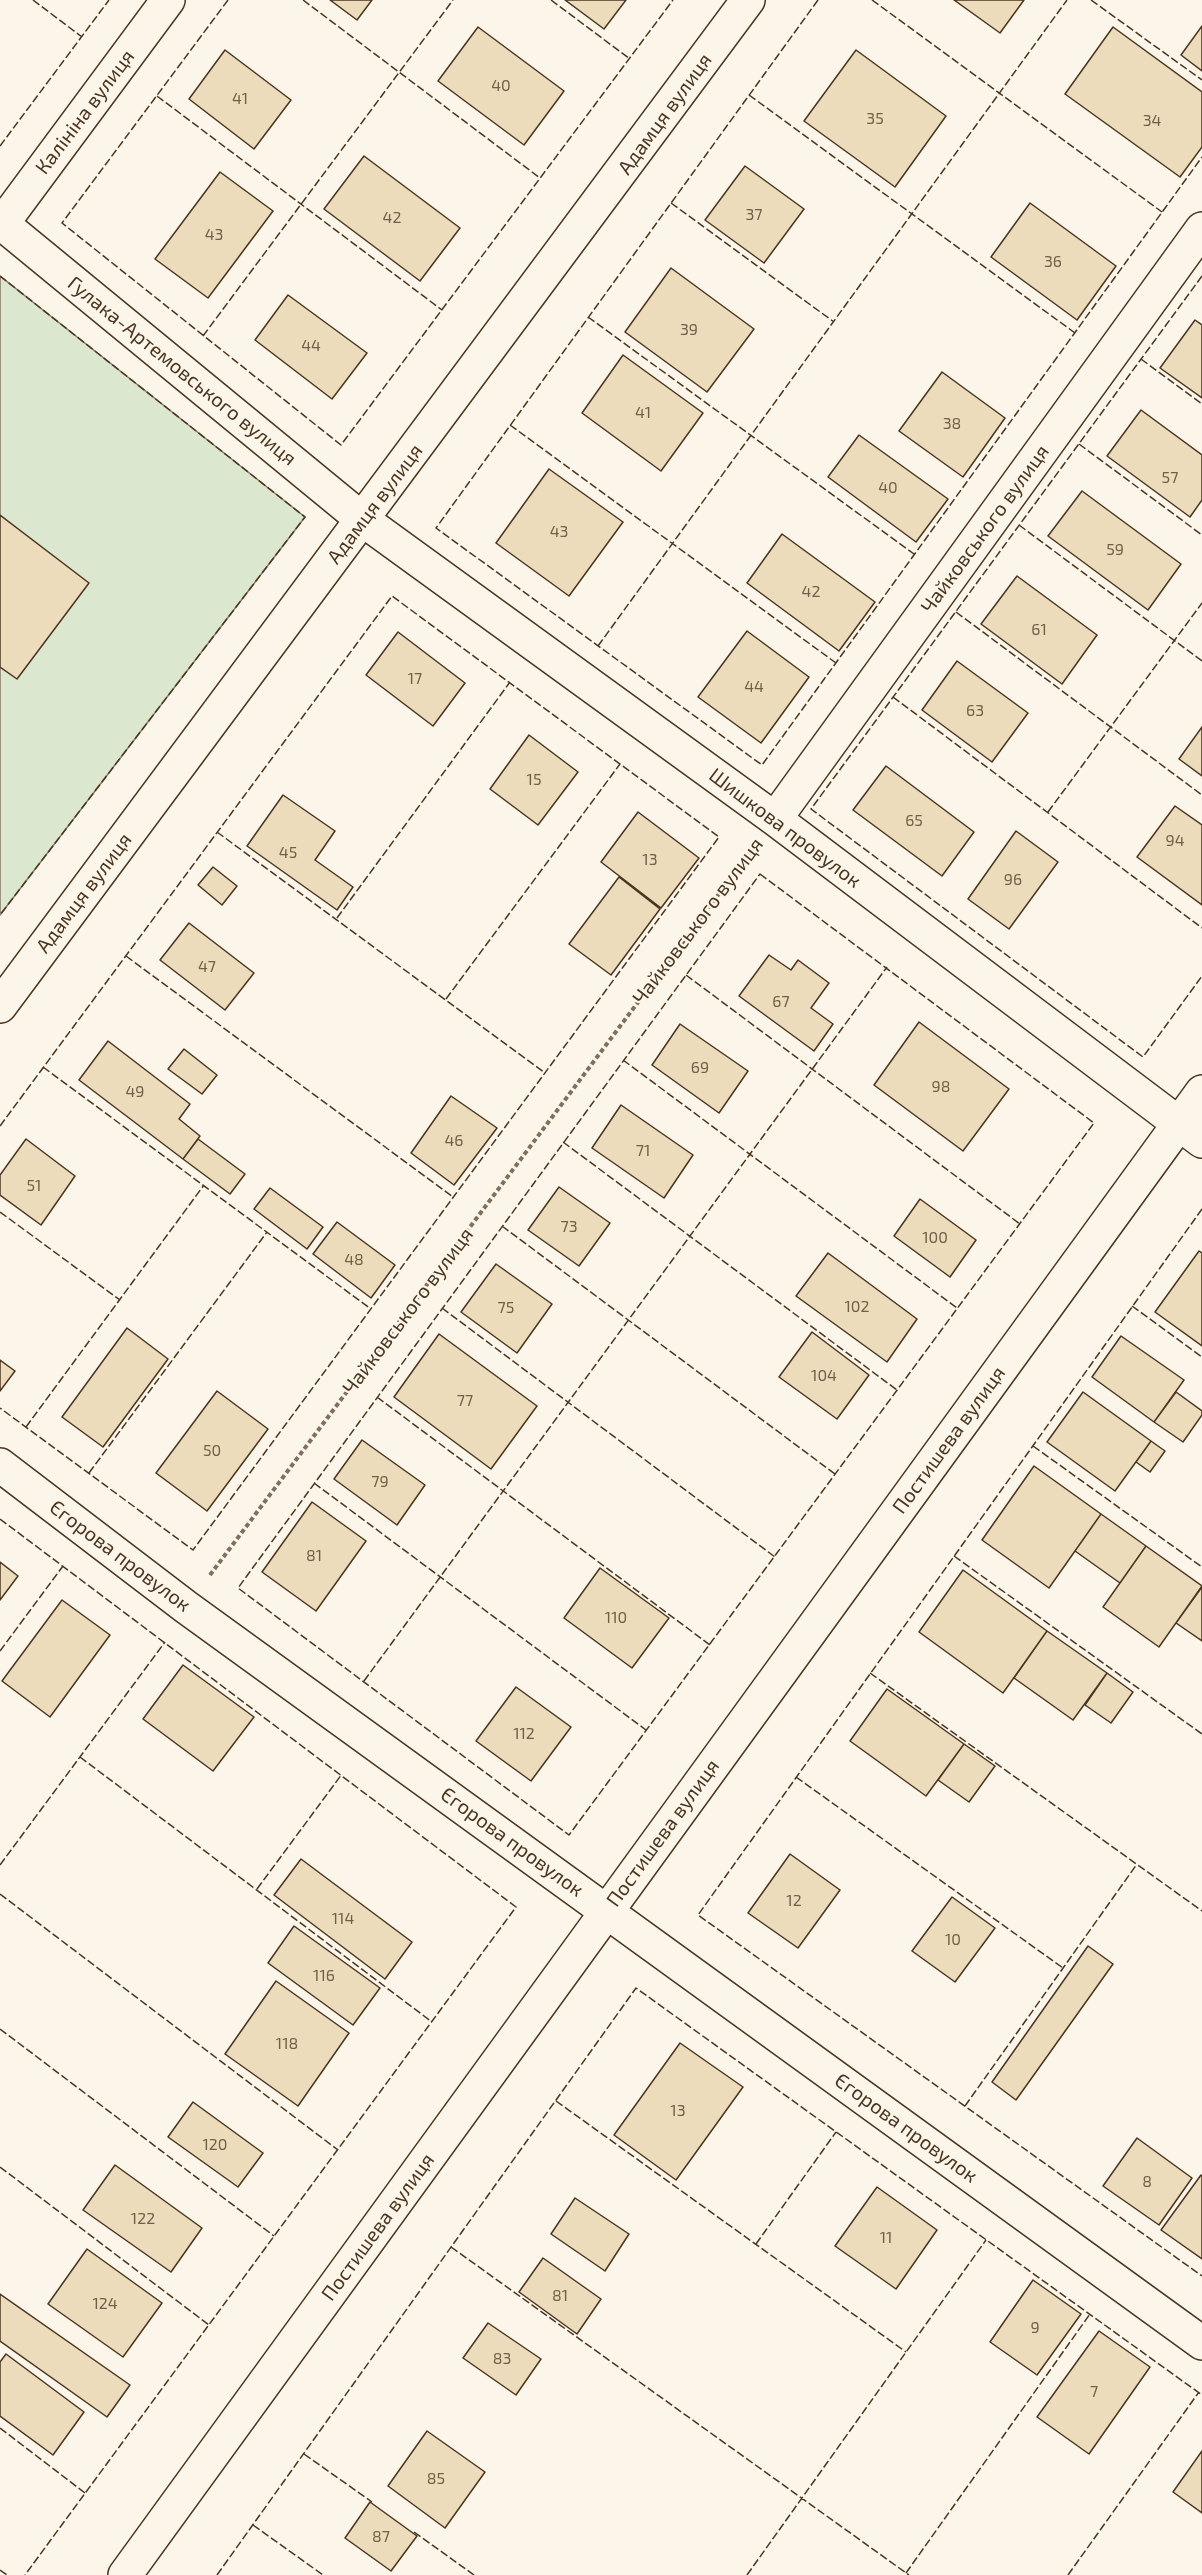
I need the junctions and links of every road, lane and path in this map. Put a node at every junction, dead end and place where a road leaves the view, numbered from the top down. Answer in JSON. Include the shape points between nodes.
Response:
{"nodes":[{"id":1,"x":168,"y":0,"type":"edge"},
{"id":2,"x":748,"y":0,"type":"edge"},
{"id":3,"x":1,"y":223,"type":"edge"},
{"id":4,"x":1202,"y":229,"type":"edge"},
{"id":5,"x":363,"y":520,"type":"junction"},
{"id":6,"x":775,"y":819,"type":"junction"},
{"id":7,"x":0,"y":1006,"type":"edge"},
{"id":8,"x":1202,"y":1092,"type":"edge"},
{"id":9,"x":1190,"y":1133,"type":"edge"},
{"id":10,"x":0,"y":1465,"type":"edge"},
{"id":11,"x":186,"y":1607,"type":"junction"},
{"id":12,"x":607,"y":1911,"type":"junction"},
{"id":13,"x":1202,"y":2343,"type":"edge"},
{"id":14,"x":125,"y":2575,"type":"edge"}],
"edges":[{"from":1,"to":3,"type":"street","name":"Калініна вулиця"},
{"from":2,"to":5,"type":"street","name":"Адамця вулиця"},
{"from":3,"to":5,"type":"street","name":"Гулака-Артемовського вулиця"},
{"from":4,"to":6,"type":"street","name":"Чайковського вулиця"},
{"from":5,"to":6,"type":"street","name":"Шишкова провулок"},
{"from":5,"to":7,"type":"street","name":"Адамця вулиця"},
{"from":6,"to":9,"type":"street","name":"Шишкова провулок"},
{"from":6,"to":11,"type":"path","name":"Чайковського вулиця"},
{"from":8,"to":9,"type":"street","name":"Постишева вулиця"},
{"from":9,"to":12,"type":"street","name":"Постишева вулиця"},
{"from":10,"to":11,"type":"street","name":"Єгорова провулок"},
{"from":11,"to":12,"type":"street","name":"Єгорова провулок"},
{"from":12,"to":13,"type":"street","name":"Єгорова провулок"},
{"from":12,"to":14,"type":"street","name":"Постишева вулиця"}]}
